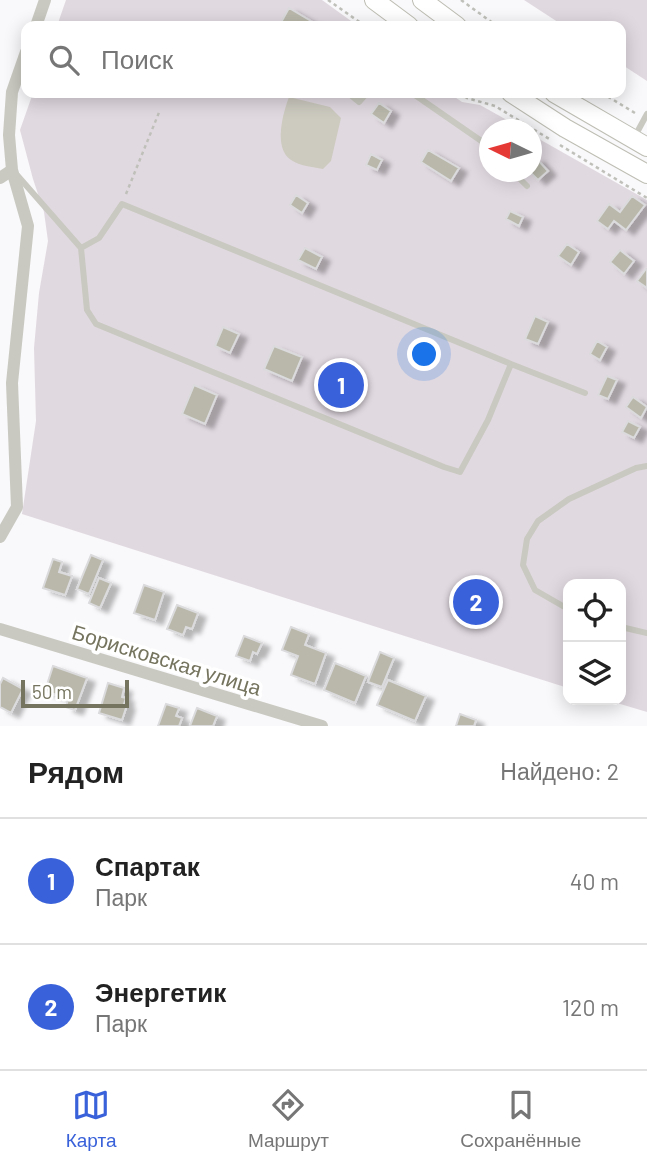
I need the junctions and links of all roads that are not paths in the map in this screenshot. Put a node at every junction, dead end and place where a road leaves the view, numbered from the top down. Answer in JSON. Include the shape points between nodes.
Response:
{"nodes":[{"id":1,"x":45,"y":0,"type":"edge"},
{"id":2,"x":374,"y":0,"type":"edge"},
{"id":3,"x":422,"y":0,"type":"edge"},
{"id":4,"x":38,"y":21,"type":"edge"},
{"id":5,"x":400,"y":21,"type":"edge"},
{"id":6,"x":450,"y":21,"type":"edge"},
{"id":7,"x":21,"y":66,"type":"edge"},
{"id":8,"x":419,"y":98,"type":"edge"},
{"id":9,"x":519,"y":98,"type":"edge"},
{"id":10,"x":563,"y":98,"type":"edge"},
{"id":11,"x":646,"y":116,"type":"edge"},
{"id":12,"x":479,"y":140,"type":"edge"},
{"id":13,"x":640,"y":143,"type":"edge"},
{"id":14,"x":12,"y":170,"type":"junction"},
{"id":15,"x":647,"y":174,"type":"edge"},
{"id":16,"x":0,"y":178,"type":"edge"},
{"id":17,"x":523,"y":182,"type":"edge"},
{"id":18,"x":527,"y":186,"type":"dead end"},
{"id":19,"x":81,"y":248,"type":"junction"},
{"id":20,"x":511,"y":364,"type":"junction"},
{"id":21,"x":585,"y":393,"type":"dead end"},
{"id":22,"x":647,"y":466,"type":"edge"},
{"id":23,"x":0,"y":537,"type":"edge"},
{"id":24,"x":563,"y":606,"type":"edge"},
{"id":25,"x":626,"y":628,"type":"edge"},
{"id":26,"x":0,"y":629,"type":"edge"},
{"id":27,"x":647,"y":632,"type":"edge"},
{"id":28,"x":322,"y":726,"type":"edge"}],
"edges":[{"from":1,"to":4,"type":"street"},
{"from":2,"to":5,"type":"main road"},
{"from":3,"to":6,"type":"main road"},
{"from":7,"to":14,"type":"street","via":[[12,92]]},
{"from":8,"to":12,"type":"lane"},
{"from":9,"to":15,"type":"main road"},
{"from":10,"to":13,"type":"main road"},
{"from":11,"to":13,"type":"lane"},
{"from":14,"to":16,"type":"street"},
{"from":14,"to":19,"type":"lane"},
{"from":14,"to":23,"type":"street","via":[[29,226],[12,383],[17,507]]},
{"from":17,"to":18,"type":"lane"},
{"from":19,"to":20,"type":"lane","via":[[99,238],[122,204]]},
{"from":19,"to":20,"type":"lane","via":[[87,310],[96,324],[460,472]]},
{"from":20,"to":21,"type":"lane"},
{"from":22,"to":24,"type":"lane","via":[[569,499],[538,521],[527,539],[523,565],[535,590]]},
{"from":25,"to":27,"type":"lane"},
{"from":26,"to":28,"type":"street","name":"Борисковская улица"}]}
